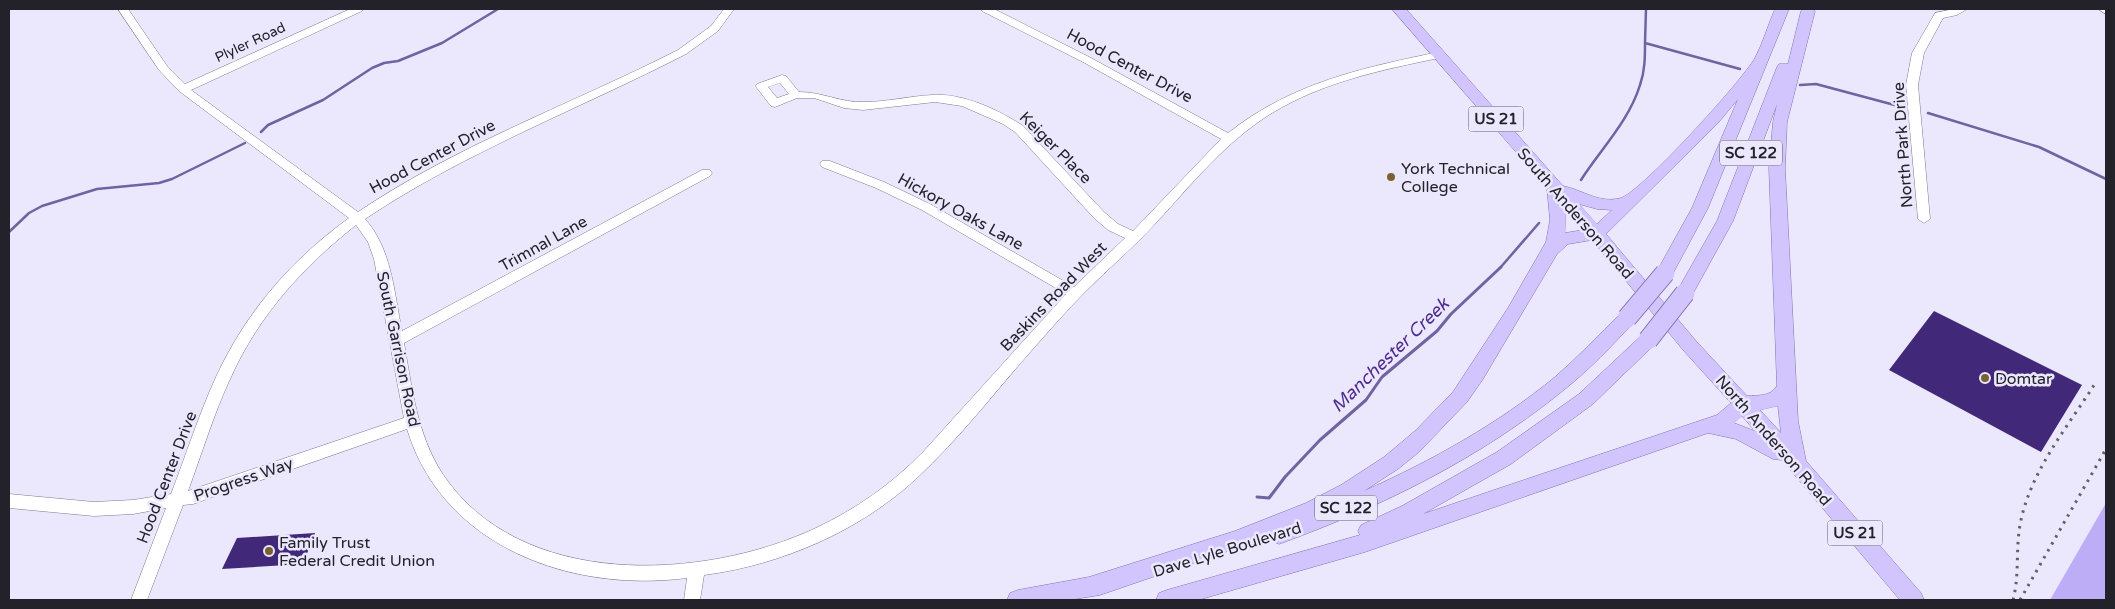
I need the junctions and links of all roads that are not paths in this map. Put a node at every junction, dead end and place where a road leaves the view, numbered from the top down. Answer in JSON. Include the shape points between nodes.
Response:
{"nodes":[{"id":1,"x":123,"y":9,"type":"edge"},
{"id":2,"x":356,"y":9,"type":"edge"},
{"id":3,"x":729,"y":9,"type":"edge"},
{"id":4,"x":986,"y":9,"type":"edge"},
{"id":5,"x":1400,"y":9,"type":"edge"},
{"id":6,"x":1782,"y":9,"type":"edge"},
{"id":7,"x":1962,"y":9,"type":"edge"},
{"id":8,"x":2103,"y":9,"type":"edge"},
{"id":9,"x":1809,"y":10,"type":"edge"},
{"id":10,"x":2106,"y":11,"type":"edge"},
{"id":11,"x":1938,"y":12,"type":"edge"},
{"id":12,"x":1440,"y":55,"type":"junction"},
{"id":13,"x":1760,"y":61,"type":"junction"},
{"id":14,"x":183,"y":89,"type":"junction"},
{"id":15,"x":796,"y":95,"type":"dead end"},
{"id":16,"x":1230,"y":139,"type":"junction"},
{"id":17,"x":826,"y":164,"type":"dead end"},
{"id":18,"x":706,"y":173,"type":"dead end"},
{"id":19,"x":1552,"y":183,"type":"junction"},
{"id":20,"x":1636,"y":197,"type":"junction"},
{"id":21,"x":356,"y":218,"type":"junction"},
{"id":22,"x":1924,"y":219,"type":"dead end"},
{"id":23,"x":1596,"y":234,"type":"junction"},
{"id":24,"x":1134,"y":237,"type":"junction"},
{"id":25,"x":1552,"y":250,"type":"junction"},
{"id":26,"x":1076,"y":293,"type":"junction"},
{"id":27,"x":1654,"y":304,"type":"joint"},
{"id":28,"x":396,"y":341,"type":"junction"},
{"id":29,"x":1786,"y":387,"type":"junction"},
{"id":30,"x":1743,"y":404,"type":"junction"},
{"id":31,"x":412,"y":421,"type":"junction"},
{"id":32,"x":1704,"y":425,"type":"junction"},
{"id":33,"x":1798,"y":465,"type":"junction"},
{"id":34,"x":176,"y":500,"type":"junction"},
{"id":35,"x":9,"y":501,"type":"edge"},
{"id":36,"x":697,"y":569,"type":"junction"},
{"id":37,"x":1236,"y":580,"type":"junction"},
{"id":38,"x":1089,"y":587,"type":"junction"},
{"id":39,"x":138,"y":600,"type":"edge"},
{"id":40,"x":692,"y":600,"type":"edge"},
{"id":41,"x":1018,"y":600,"type":"edge"},
{"id":42,"x":1166,"y":600,"type":"edge"},
{"id":43,"x":1913,"y":600,"type":"edge"}],
"edges":[{"from":1,"to":14,"type":"street","name":"South Garrison Road","via":[[163,68]]},
{"from":2,"to":14,"type":"street","name":"Plyler Road"},
{"from":3,"to":21,"type":"street","name":"Hood Center Drive","via":[[708,35],[682,52],[426,176]]},
{"from":4,"to":16,"type":"street","name":"Hood Center Drive"},
{"from":5,"to":12,"type":"main road","name":"South Anderson Road","number":"US 21"},
{"from":6,"to":13,"type":"main road","name":"Dave Lyle Boulevard","number":"SC 122"},
{"from":7,"to":11,"type":"street","name":"North Park Drive","via":[[1954,13]]},
{"from":8,"to":10,"type":"street"},
{"from":9,"to":29,"type":"main road","via":[[1780,122],[1778,149]]},
{"from":9,"to":37,"type":"main road","name":"Dave Lyle Boulevard","number":"SC 122","bridge":true,"via":[[1725,221],[1685,293],[1648,340],[1586,399],[1504,458],[1373,529]]},
{"from":11,"to":22,"type":"street","name":"North Park Drive","via":[[1918,53],[1912,85]]},
{"from":12,"to":16,"type":"street","name":"Baskins Road West","via":[[1366,70],[1321,84],[1276,105]]},
{"from":12,"to":19,"type":"main road","name":"South Anderson Road","number":"US 21"},
{"from":13,"to":20,"type":"main road","via":[[1713,120]]},
{"from":13,"to":38,"type":"main road","name":"Dave Lyle Boulevard","number":"SC 122","bridge":true,"via":[[1700,208],[1665,272],[1595,351],[1548,392],[1432,467],[1346,508],[1277,536],[1175,568]]},
{"from":14,"to":21,"type":"street","name":"South Garrison Road"},
{"from":15,"to":24,"type":"street","name":"Keiger Place","via":[[823,96],[844,104],[863,106],[935,98],[965,103],[1013,125],[1099,215],[1113,227]]},
{"from":16,"to":24,"type":"street","name":"Baskins Road West"},
{"from":17,"to":26,"type":"street","name":"Hickory Oaks Lane","via":[[926,207]]},
{"from":18,"to":28,"type":"street","name":"Trimnal Lane"},
{"from":19,"to":20,"type":"main road","via":[[1576,198],[1600,204],[1620,204]]},
{"from":19,"to":23,"type":"main road","name":"South Anderson Road","number":"US 21"},
{"from":19,"to":25,"type":"main road","via":[[1560,224]]},
{"from":20,"to":23,"type":"main road"},
{"from":21,"to":28,"type":"street","name":"South Garrison Road","via":[[368,230],[377,248]]},
{"from":21,"to":34,"type":"street","name":"Hood Center Drive","via":[[302,263],[251,326],[223,378]]},
{"from":23,"to":25,"type":"main road","via":[[1562,240]]},
{"from":23,"to":27,"type":"main road","name":"South Anderson Road","number":"US 21"},
{"from":24,"to":26,"type":"street","name":"Baskins Road West"},
{"from":25,"to":38,"type":"main road","via":[[1461,396],[1433,427],[1379,472],[1341,495],[1290,518],[1167,563]]},
{"from":26,"to":36,"type":"street","name":"Baskins Road West","via":[[930,456],[866,509],[814,536],[762,555]]},
{"from":27,"to":30,"type":"main road","name":"North Anderson Road","number":"US 21"},
{"from":28,"to":31,"type":"street","name":"South Garrison Road"},
{"from":29,"to":30,"type":"main road","via":[[1775,401]]},
{"from":29,"to":33,"type":"main road","via":[[1788,421]]},
{"from":30,"to":32,"type":"main road","via":[[1729,418]]},
{"from":30,"to":33,"type":"main road","name":"North Anderson Road","number":"US 21"},
{"from":31,"to":34,"type":"street","name":"Progress Way","via":[[193,497]]},
{"from":31,"to":36,"type":"street","name":"South Garrison Road","via":[[423,454],[447,494],[477,522],[507,542],[579,567],[641,573]]},
{"from":32,"to":33,"type":"main road","via":[[1756,439]]},
{"from":32,"to":37,"type":"main road","via":[[1374,540]]},
{"from":33,"to":43,"type":"main road","name":"North Anderson Road","number":"US 21"},
{"from":34,"to":35,"type":"street","name":"Progress Way","via":[[132,508],[94,510]]},
{"from":34,"to":39,"type":"street","name":"Hood Center Drive"},
{"from":36,"to":40,"type":"street"},
{"from":37,"to":42,"type":"main road","name":"Dave Lyle Boulevard","number":"SC 122"},
{"from":38,"to":41,"type":"main road","name":"Dave Lyle Boulevard","number":"SC 122"}]}
